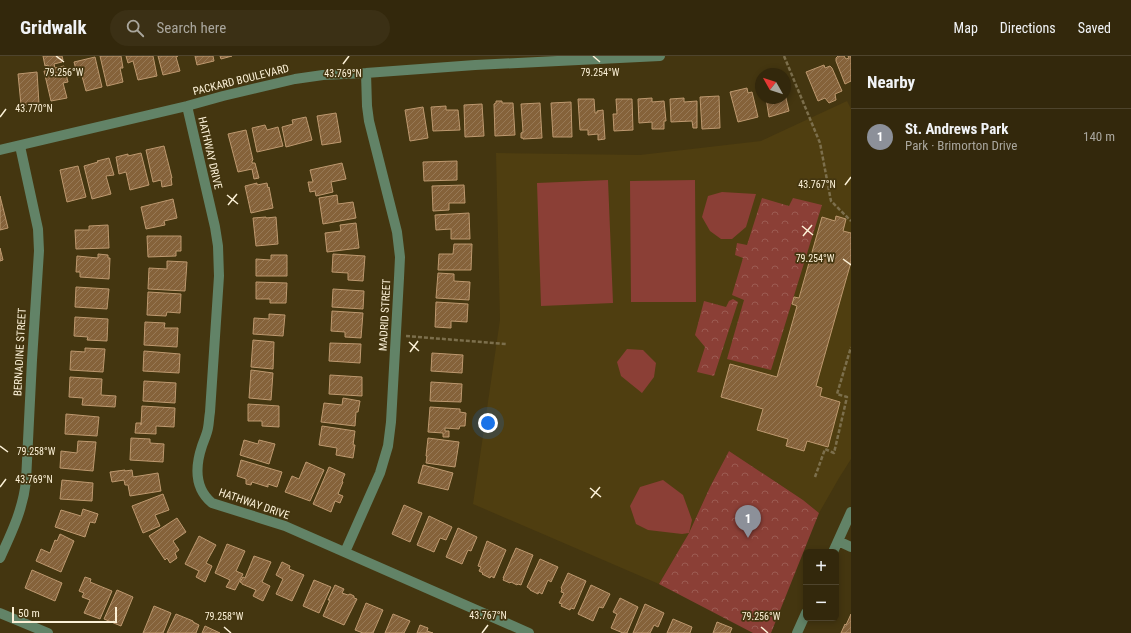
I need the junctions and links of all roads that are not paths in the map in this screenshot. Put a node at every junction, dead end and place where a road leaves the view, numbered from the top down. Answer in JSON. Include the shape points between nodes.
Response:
{"nodes":[{"id":1,"x":660,"y":56,"type":"edge"},
{"id":2,"x":475,"y":60,"type":"edge"},
{"id":3,"x":366,"y":73,"type":"junction"},
{"id":4,"x":187,"y":106,"type":"junction"},
{"id":5,"x":20,"y":146,"type":"junction"},
{"id":6,"x":0,"y":150,"type":"edge"},
{"id":7,"x":851,"y":512,"type":"edge"},
{"id":8,"x":838,"y":541,"type":"junction"},
{"id":9,"x":851,"y":547,"type":"edge"},
{"id":10,"x":834,"y":549,"type":"edge"},
{"id":11,"x":345,"y":552,"type":"junction"},
{"id":12,"x":0,"y":558,"type":"edge"},
{"id":13,"x":0,"y":612,"type":"edge"},
{"id":14,"x":803,"y":620,"type":"edge"},
{"id":15,"x":48,"y":633,"type":"edge"},
{"id":16,"x":529,"y":633,"type":"edge"},
{"id":17,"x":797,"y":633,"type":"edge"}],
"edges":[{"from":1,"to":2,"type":"street","name":"PACKARD BOULEVARD"},
{"from":2,"to":3,"type":"street","name":"PACKARD BOULEVARD"},
{"from":3,"to":4,"type":"street","name":"PACKARD BOULEVARD","via":[[295,79]]},
{"from":3,"to":11,"type":"street","name":"MADRID STREET","via":[[369,121],[397,232],[400,257],[388,446],[380,473]]},
{"from":4,"to":5,"type":"street","name":"PACKARD BOULEVARD"},
{"from":4,"to":11,"type":"street","name":"HATHWAY DRIVE","via":[[215,227],[219,276],[210,412],[201,448],[197,480],[205,498],[212,503],[284,526]]},
{"from":5,"to":6,"type":"street","name":"PACKARD BOULEVARD"},
{"from":5,"to":12,"type":"street","name":"BERNADINE STREET","via":[[38,229],[39,251],[25,494]]},
{"from":7,"to":8,"type":"street"},
{"from":8,"to":9,"type":"street"},
{"from":8,"to":10,"type":"street"},
{"from":11,"to":16,"type":"street","name":"HATHWAY DRIVE"},
{"from":13,"to":15,"type":"street"},
{"from":14,"to":17,"type":"street"}]}
